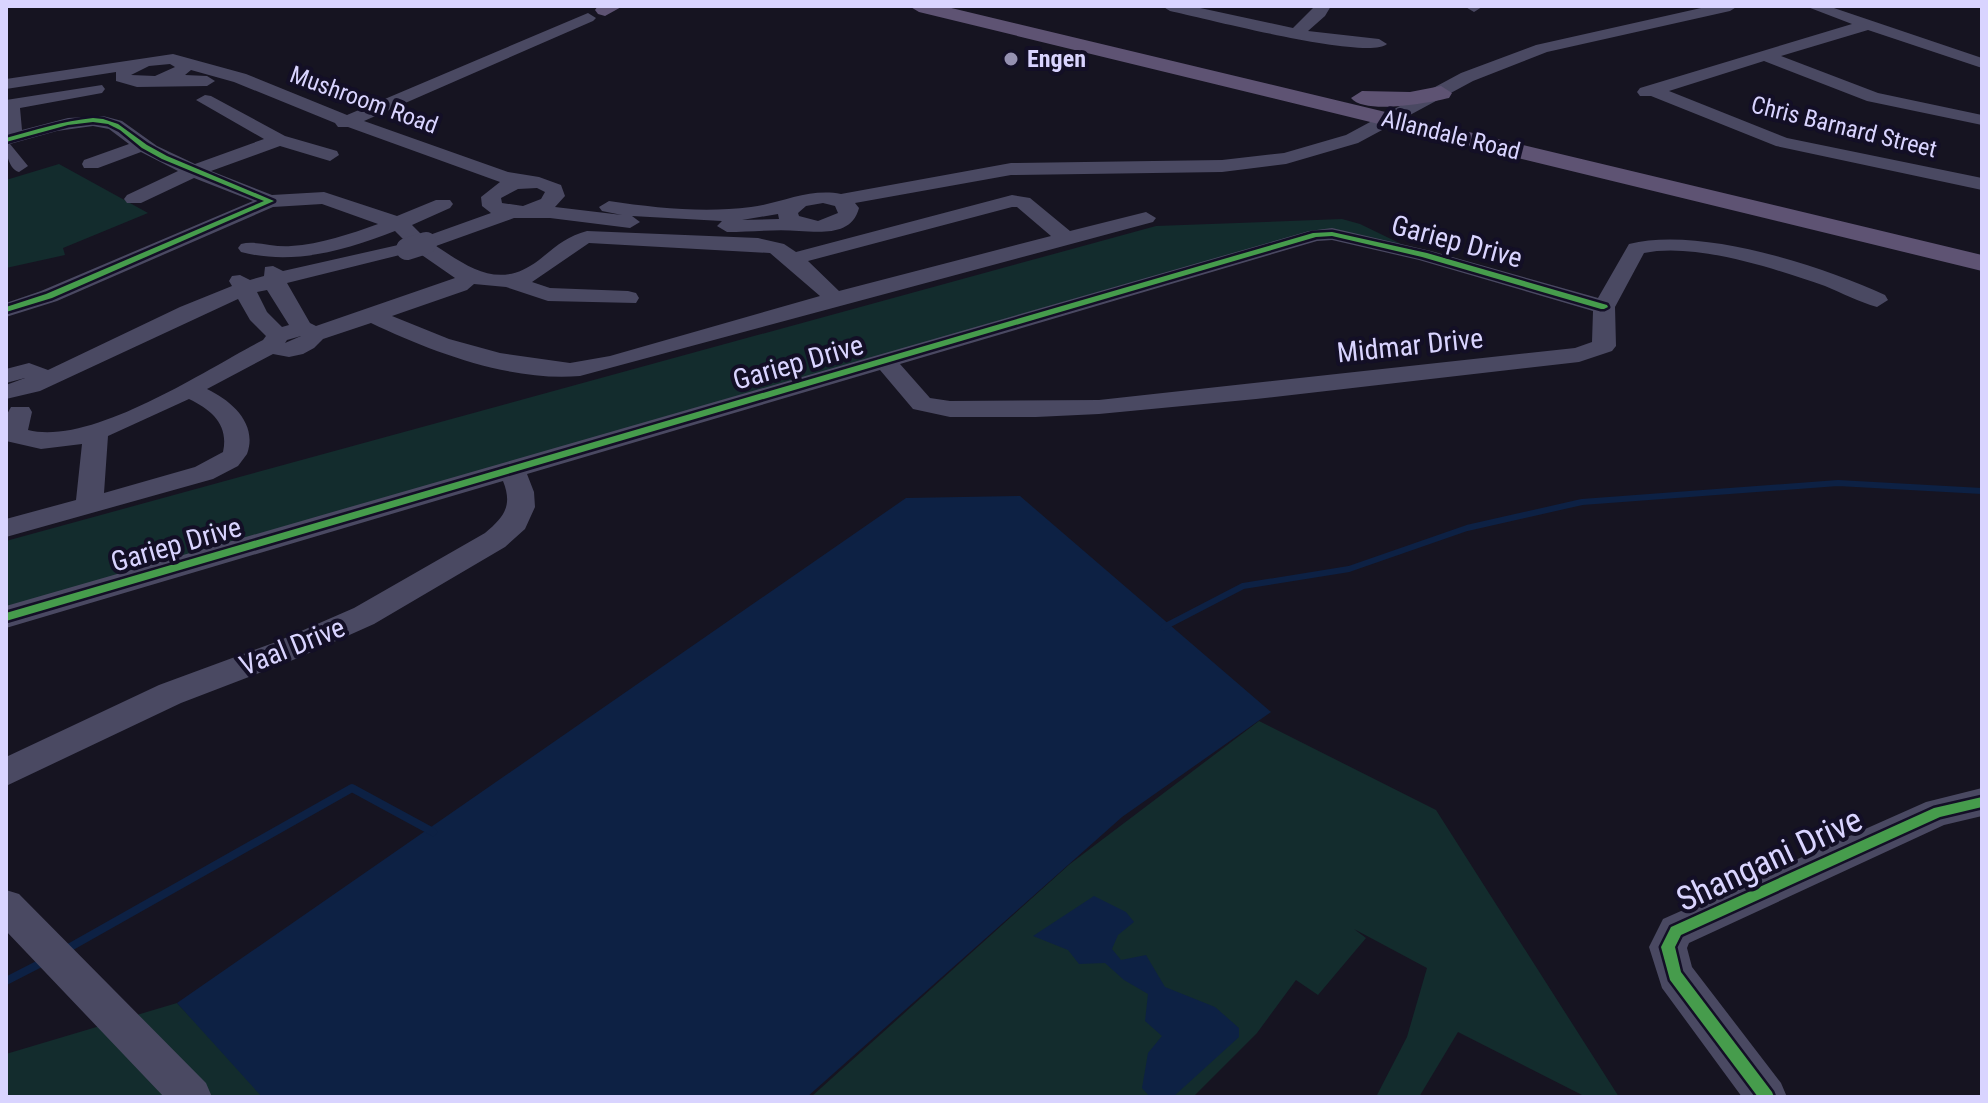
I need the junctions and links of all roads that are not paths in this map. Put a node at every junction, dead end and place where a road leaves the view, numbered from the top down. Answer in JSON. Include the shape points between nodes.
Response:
{"nodes":[{"id":1,"x":919,"y":6,"type":"edge"},
{"id":2,"x":966,"y":6,"type":"edge"},
{"id":3,"x":1170,"y":6,"type":"edge"},
{"id":4,"x":1323,"y":6,"type":"edge"},
{"id":5,"x":1730,"y":6,"type":"edge"},
{"id":6,"x":1813,"y":6,"type":"edge"},
{"id":7,"x":595,"y":10,"type":"edge"},
{"id":8,"x":1867,"y":25,"type":"junction"},
{"id":9,"x":1296,"y":34,"type":"junction"},
{"id":10,"x":1379,"y":44,"type":"dead end"},
{"id":11,"x":1762,"y":55,"type":"junction"},
{"id":12,"x":185,"y":63,"type":"junction"},
{"id":13,"x":1982,"y":63,"type":"edge"},
{"id":14,"x":137,"y":64,"type":"junction"},
{"id":15,"x":122,"y":77,"type":"junction"},
{"id":16,"x":163,"y":79,"type":"junction"},
{"id":17,"x":6,"y":84,"type":"edge"},
{"id":18,"x":96,"y":89,"type":"dead end"},
{"id":19,"x":1348,"y":97,"type":"junction"},
{"id":20,"x":8,"y":100,"type":"edge"},
{"id":21,"x":205,"y":100,"type":"dead end"},
{"id":22,"x":1317,"y":103,"type":"junction"},
{"id":23,"x":1462,"y":112,"type":"junction"},
{"id":24,"x":1408,"y":117,"type":"junction"},
{"id":25,"x":1982,"y":120,"type":"edge"},
{"id":26,"x":339,"y":122,"type":"junction"},
{"id":27,"x":1503,"y":132,"type":"junction"},
{"id":28,"x":1352,"y":139,"type":"junction"},
{"id":29,"x":279,"y":140,"type":"junction"},
{"id":30,"x":8,"y":142,"type":"edge"},
{"id":31,"x":1377,"y":144,"type":"junction"},
{"id":32,"x":143,"y":145,"type":"junction"},
{"id":33,"x":330,"y":155,"type":"dead end"},
{"id":34,"x":91,"y":164,"type":"dead end"},
{"id":35,"x":19,"y":166,"type":"dead end"},
{"id":36,"x":194,"y":171,"type":"junction"},
{"id":37,"x":527,"y":182,"type":"junction"},
{"id":38,"x":1982,"y":184,"type":"edge"},
{"id":39,"x":555,"y":192,"type":"junction"},
{"id":40,"x":830,"y":198,"type":"junction"},
{"id":41,"x":134,"y":199,"type":"dead end"},
{"id":42,"x":494,"y":200,"type":"junction"},
{"id":43,"x":270,"y":201,"type":"junction"},
{"id":44,"x":443,"y":204,"type":"dead end"},
{"id":45,"x":796,"y":214,"type":"junction"},
{"id":46,"x":847,"y":216,"type":"junction"},
{"id":47,"x":1146,"y":218,"type":"dead end"},
{"id":48,"x":411,"y":239,"type":"junction"},
{"id":49,"x":1067,"y":239,"type":"junction"},
{"id":50,"x":248,"y":248,"type":"dead end"},
{"id":51,"x":1982,"y":254,"type":"edge"},
{"id":52,"x":793,"y":259,"type":"junction"},
{"id":53,"x":1982,"y":263,"type":"edge"},
{"id":54,"x":274,"y":276,"type":"junction"},
{"id":55,"x":466,"y":276,"type":"junction"},
{"id":56,"x":511,"y":282,"type":"junction"},
{"id":57,"x":242,"y":285,"type":"junction"},
{"id":58,"x":628,"y":298,"type":"dead end"},
{"id":59,"x":835,"y":299,"type":"junction"},
{"id":60,"x":1877,"y":300,"type":"dead end"},
{"id":61,"x":1604,"y":307,"type":"junction"},
{"id":62,"x":6,"y":310,"type":"edge"},
{"id":63,"x":372,"y":315,"type":"junction"},
{"id":64,"x":308,"y":331,"type":"junction"},
{"id":65,"x":275,"y":340,"type":"junction"},
{"id":66,"x":885,"y":361,"type":"junction"},
{"id":67,"x":15,"y":384,"type":"edge"},
{"id":68,"x":188,"y":390,"type":"junction"},
{"id":69,"x":96,"y":431,"type":"junction"},
{"id":70,"x":512,"y":470,"type":"junction"},
{"id":71,"x":89,"y":506,"type":"junction"},
{"id":72,"x":6,"y":528,"type":"edge"},
{"id":73,"x":6,"y":617,"type":"edge"},
{"id":74,"x":6,"y":772,"type":"edge"},
{"id":75,"x":1982,"y":802,"type":"edge"},
{"id":76,"x":17,"y":919,"type":"edge"},
{"id":77,"x":192,"y":1097,"type":"edge"},
{"id":78,"x":1767,"y":1097,"type":"edge"}],
"edges":[{"from":1,"to":22,"type":"main road","name":"Allandale Road"},
{"from":2,"to":19,"type":"main road","name":"Allandale Road"},
{"from":3,"to":9,"type":"street"},
{"from":4,"to":9,"type":"street"},
{"from":5,"to":23,"type":"street","via":[[1542,48],[1489,70]]},
{"from":6,"to":8,"type":"street"},
{"from":7,"to":26,"type":"street"},
{"from":8,"to":11,"type":"street"},
{"from":8,"to":13,"type":"street"},
{"from":9,"to":10,"type":"street"},
{"from":11,"to":25,"type":"street","via":[[1863,94]]},
{"from":11,"to":38,"type":"street","name":"Chris Barnard Street","via":[[1643,93],[1782,142]]},
{"from":12,"to":14,"type":"street","name":"Mushroom Road","via":[[166,59]]},
{"from":12,"to":16,"type":"street","via":[[181,71]]},
{"from":12,"to":26,"type":"street","name":"Mushroom Road","via":[[240,78]]},
{"from":14,"to":15,"type":"street"},
{"from":14,"to":17,"type":"street","name":"Mushroom Road"},
{"from":15,"to":16,"type":"street","name":"Mushroom Road","via":[[134,82]]},
{"from":15,"to":20,"type":"street","name":"Mushroom Road","via":[[87,79]]},
{"from":16,"to":26,"type":"street","name":"Mushroom Road","via":[[212,82]]},
{"from":18,"to":20,"type":"street"},
{"from":19,"to":23,"type":"main road"},
{"from":19,"to":24,"type":"main road","name":"Allandale Road"},
{"from":20,"to":30,"type":"street"},
{"from":21,"to":29,"type":"street"},
{"from":22,"to":24,"type":"main road","name":"Allandale Road"},
{"from":22,"to":28,"type":"main road","via":[[1348,123]]},
{"from":23,"to":24,"type":"main road","name":"Allandale Road"},
{"from":23,"to":24,"type":"street"},
{"from":23,"to":27,"type":"main road"},
{"from":23,"to":31,"type":"main road","via":[[1422,137]]},
{"from":23,"to":53,"type":"main road","name":"Allandale Road"},
{"from":24,"to":27,"type":"main road","name":"Allandale Road"},
{"from":24,"to":28,"type":"street"},
{"from":24,"to":31,"type":"street"},
{"from":26,"to":37,"type":"street","name":"Mushroom Road"},
{"from":26,"to":42,"type":"street","name":"Mushroom Road"},
{"from":27,"to":51,"type":"main road","name":"Allandale Road"},
{"from":28,"to":40,"type":"street","via":[[1253,163],[1011,169]]},
{"from":29,"to":33,"type":"street"},
{"from":29,"to":36,"type":"street"},
{"from":30,"to":32,"type":"street","via":[[103,121]]},
{"from":30,"to":35,"type":"street"},
{"from":31,"to":46,"type":"street","via":[[1326,163],[1261,174],[1033,180]]},
{"from":32,"to":34,"type":"street"},
{"from":32,"to":36,"type":"street"},
{"from":36,"to":41,"type":"street"},
{"from":36,"to":43,"type":"street"},
{"from":37,"to":39,"type":"street","name":"Mushroom Road","via":[[546,184]]},
{"from":37,"to":42,"type":"street","via":[[505,187]]},
{"from":39,"to":42,"type":"street","via":[[548,203]]},
{"from":39,"to":45,"type":"street","name":"Mushroom Road","via":[[588,204],[674,213]]},
{"from":40,"to":45,"type":"street","via":[[807,199]]},
{"from":40,"to":46,"type":"street","via":[[846,205]]},
{"from":42,"to":45,"type":"street","via":[[668,224]]},
{"from":42,"to":48,"type":"street"},
{"from":43,"to":48,"type":"street","via":[[324,198]]},
{"from":43,"to":62,"type":"street"},
{"from":44,"to":48,"type":"street"},
{"from":45,"to":46,"type":"street","via":[[830,225]]},
{"from":47,"to":49,"type":"street"},
{"from":48,"to":50,"type":"street","via":[[285,254]]},
{"from":48,"to":54,"type":"street"},
{"from":48,"to":55,"type":"street"},
{"from":49,"to":52,"type":"street","via":[[1023,202],[1012,201]]},
{"from":49,"to":59,"type":"street"},
{"from":52,"to":56,"type":"street","via":[[758,244],[587,237],[573,240],[535,274]]},
{"from":52,"to":59,"type":"street"},
{"from":54,"to":57,"type":"street"},
{"from":54,"to":64,"type":"street"},
{"from":55,"to":56,"type":"street"},
{"from":55,"to":63,"type":"street","via":[[459,285]]},
{"from":56,"to":58,"type":"street","via":[[548,294]]},
{"from":57,"to":65,"type":"street"},
{"from":57,"to":67,"type":"street","via":[[100,357]]},
{"from":59,"to":63,"type":"street","via":[[700,340],[571,370],[444,344]]},
{"from":60,"to":61,"type":"street","name":"Midmar Drive","via":[[1843,284],[1728,254],[1652,243],[1636,248]]},
{"from":61,"to":66,"type":"street","name":"Gariep Drive","via":[[1424,255],[1324,234]]},
{"from":61,"to":66,"type":"street","name":"Midmar Drive","via":[[1606,343],[1579,355],[1099,407],[933,407],[917,401]]},
{"from":63,"to":64,"type":"street"},
{"from":64,"to":65,"type":"street","via":[[311,341],[289,350],[278,350]]},
{"from":65,"to":68,"type":"street"},
{"from":66,"to":70,"type":"street","name":"Gariep Drive"},
{"from":67,"to":69,"type":"street","via":[[15,435],[57,440]]},
{"from":68,"to":69,"type":"street"},
{"from":68,"to":71,"type":"street","via":[[214,401],[232,419],[238,446],[234,455],[212,470]]},
{"from":69,"to":71,"type":"street"},
{"from":70,"to":73,"type":"street","name":"Gariep Drive"},
{"from":70,"to":74,"type":"street","name":"Vaal Drive","via":[[522,507],[515,522],[495,540],[364,616],[158,699]]},
{"from":71,"to":72,"type":"street"},
{"from":75,"to":78,"type":"street","name":"Shangani Drive","via":[[1938,812],[1676,931],[1668,947],[1675,975]]},
{"from":76,"to":77,"type":"street"}]}
